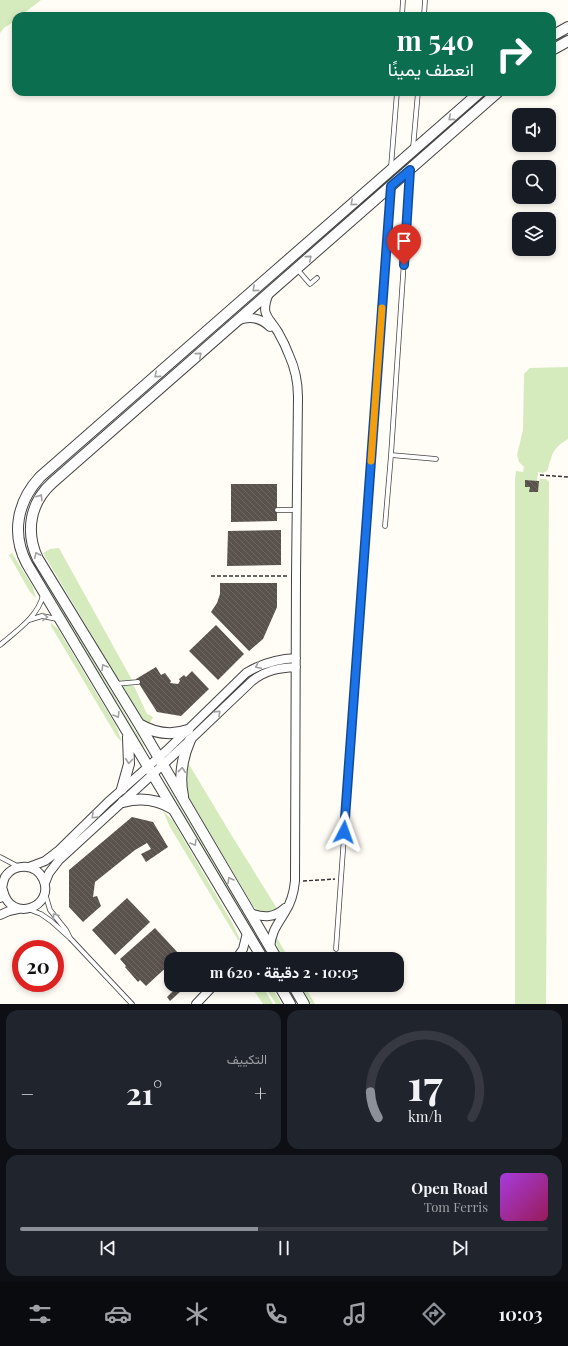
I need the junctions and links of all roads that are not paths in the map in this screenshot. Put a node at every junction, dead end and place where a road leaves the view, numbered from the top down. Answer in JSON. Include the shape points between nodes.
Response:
{"nodes":[{"id":1,"x":403,"y":0,"type":"edge"},
{"id":2,"x":425,"y":0,"type":"edge"},
{"id":3,"x":402,"y":12,"type":"edge"},
{"id":4,"x":424,"y":12,"type":"edge"},
{"id":5,"x":568,"y":27,"type":"edge"},
{"id":6,"x":556,"y":34,"type":"edge"},
{"id":7,"x":568,"y":41,"type":"edge"},
{"id":8,"x":556,"y":48,"type":"edge"},
{"id":9,"x":397,"y":96,"type":"edge"},
{"id":10,"x":418,"y":96,"type":"edge"},
{"id":11,"x":475,"y":96,"type":"edge"},
{"id":12,"x":493,"y":96,"type":"edge"},
{"id":13,"x":413,"y":151,"type":"junction"},
{"id":14,"x":391,"y":170,"type":"junction"},
{"id":15,"x":410,"y":170,"type":"junction"},
{"id":16,"x":391,"y":186,"type":"junction"},
{"id":17,"x":296,"y":269,"type":"junction"},
{"id":18,"x":317,"y":278,"type":"dead end"},
{"id":19,"x":270,"y":292,"type":"junction"},
{"id":20,"x":238,"y":320,"type":"junction"},
{"id":21,"x":280,"y":337,"type":"junction"},
{"id":22,"x":169,"y":365,"type":"junction"},
{"id":23,"x":177,"y":374,"type":"junction"},
{"id":24,"x":391,"y":455,"type":"junction"},
{"id":25,"x":436,"y":459,"type":"dead end"},
{"id":26,"x":277,"y":510,"type":"dead end"},
{"id":27,"x":297,"y":510,"type":"junction"},
{"id":28,"x":385,"y":526,"type":"dead end"},
{"id":29,"x":18,"y":534,"type":"junction"},
{"id":30,"x":30,"y":534,"type":"junction"},
{"id":31,"x":44,"y":592,"type":"junction"},
{"id":32,"x":28,"y":620,"type":"junction"},
{"id":33,"x":61,"y":621,"type":"junction"},
{"id":34,"x":0,"y":645,"type":"edge"},
{"id":35,"x":296,"y":658,"type":"junction"},
{"id":36,"x":296,"y":667,"type":"junction"},
{"id":37,"x":138,"y":682,"type":"dead end"},
{"id":38,"x":114,"y":684,"type":"junction"},
{"id":39,"x":139,"y":724,"type":"junction"},
{"id":40,"x":128,"y":733,"type":"junction"},
{"id":41,"x":189,"y":735,"type":"junction"},
{"id":42,"x":161,"y":761,"type":"junction"},
{"id":43,"x":150,"y":771,"type":"junction"},
{"id":44,"x":122,"y":789,"type":"junction"},
{"id":45,"x":123,"y":802,"type":"junction"},
{"id":46,"x":184,"y":802,"type":"junction"},
{"id":47,"x":174,"y":810,"type":"junction"},
{"id":48,"x":0,"y":857,"type":"edge"},
{"id":49,"x":20,"y":867,"type":"junction"},
{"id":50,"x":29,"y":867,"type":"junction"},
{"id":51,"x":2,"y":886,"type":"edge"},
{"id":52,"x":45,"y":887,"type":"junction"},
{"id":53,"x":288,"y":904,"type":"junction"},
{"id":54,"x":18,"y":909,"type":"junction"},
{"id":55,"x":28,"y":909,"type":"junction"},
{"id":56,"x":250,"y":913,"type":"junction"},
{"id":57,"x":0,"y":915,"type":"edge"},
{"id":58,"x":247,"y":933,"type":"junction"},
{"id":59,"x":70,"y":938,"type":"junction"},
{"id":60,"x":270,"y":947,"type":"junction"},
{"id":61,"x":336,"y":948,"type":"dead end"},
{"id":62,"x":241,"y":952,"type":"edge"},
{"id":63,"x":259,"y":952,"type":"edge"},
{"id":64,"x":273,"y":952,"type":"edge"},
{"id":65,"x":207,"y":992,"type":"edge"},
{"id":66,"x":282,"y":992,"type":"edge"},
{"id":67,"x":297,"y":992,"type":"edge"},
{"id":68,"x":132,"y":1004,"type":"edge"},
{"id":69,"x":196,"y":1004,"type":"edge"},
{"id":70,"x":290,"y":1004,"type":"edge"},
{"id":71,"x":304,"y":1004,"type":"edge"}],
"edges":[{"from":1,"to":3,"type":"lane"},
{"from":2,"to":4,"type":"lane"},
{"from":5,"to":6,"type":"street"},
{"from":7,"to":8,"type":"street"},
{"from":9,"to":14,"type":"lane"},
{"from":10,"to":13,"type":"lane"},
{"from":11,"to":13,"type":"street","one_way":true},
{"from":12,"to":15,"type":"street"},
{"from":13,"to":14,"type":"street"},
{"from":14,"to":22,"type":"street","one_way":true},
{"from":15,"to":16,"type":"street"},
{"from":15,"to":24,"type":"lane"},
{"from":17,"to":16,"type":"street","one_way":true},
{"from":16,"to":61,"type":"lane"},
{"from":17,"to":18,"type":"lane","via":[[310,284]]},
{"from":17,"to":19,"type":"street"},
{"from":19,"to":20,"type":"street"},
{"from":19,"to":21,"type":"street","via":[[265,311]]},
{"from":20,"to":21,"type":"street","via":[[259,319]]},
{"from":23,"to":20,"type":"street","one_way":true},
{"from":21,"to":27,"type":"street","via":[[292,362],[298,388]]},
{"from":22,"to":23,"type":"street"},
{"from":22,"to":29,"type":"street","one_way":true,"via":[[35,483],[22,503],[18,518]]},
{"from":30,"to":23,"type":"street","one_way":true,"via":[[32,513],[38,499],[47,488]]},
{"from":24,"to":25,"type":"lane"},
{"from":24,"to":28,"type":"lane"},
{"from":26,"to":27,"type":"lane"},
{"from":27,"to":35,"type":"street"},
{"from":29,"to":30,"type":"street"},
{"from":29,"to":31,"type":"street","via":[[23,557]]},
{"from":38,"to":30,"type":"street","one_way":true,"via":[[38,559]]},
{"from":31,"to":32,"type":"lane","via":[[39,606]]},
{"from":31,"to":33,"type":"street"},
{"from":32,"to":33,"type":"lane","one_way":true,"via":[[42,616]]},
{"from":32,"to":34,"type":"lane"},
{"from":33,"to":40,"type":"street","one_way":true},
{"from":35,"to":36,"type":"street"},
{"from":35,"to":41,"type":"street","one_way":true,"via":[[269,661],[253,668],[226,692]]},
{"from":41,"to":36,"type":"street","one_way":true,"via":[[258,676],[280,668]]},
{"from":36,"to":53,"type":"street","via":[[295,881]]},
{"from":37,"to":38,"type":"lane"},
{"from":38,"to":39,"type":"street"},
{"from":39,"to":41,"type":"street","via":[[162,733]]},
{"from":39,"to":42,"type":"street"},
{"from":40,"to":43,"type":"street"},
{"from":40,"to":44,"type":"street","one_way":true,"via":[[129,764]]},
{"from":41,"to":42,"type":"street"},
{"from":46,"to":41,"type":"street","one_way":true,"via":[[182,768]]},
{"from":42,"to":43,"type":"street"},
{"from":42,"to":46,"type":"street"},
{"from":43,"to":44,"type":"street"},
{"from":43,"to":45,"type":"street"},
{"from":43,"to":47,"type":"street"},
{"from":44,"to":50,"type":"street","one_way":true,"via":[[54,855],[40,864]]},
{"from":45,"to":47,"type":"street","via":[[151,800],[163,803]]},
{"from":45,"to":52,"type":"street","via":[[59,860],[49,873]]},
{"from":56,"to":46,"type":"street","one_way":true},
{"from":47,"to":58,"type":"street","one_way":true},
{"from":48,"to":49,"type":"lane"},
{"from":49,"to":50,"type":"street"},
{"from":49,"to":51,"type":"street","via":[[9,873]]},
{"from":50,"to":52,"type":"street","via":[[41,875]]},
{"from":51,"to":54,"type":"street","via":[[8,902]]},
{"from":52,"to":55,"type":"street","via":[[39,903]]},
{"from":59,"to":52,"type":"lane","one_way":true,"via":[[50,910]]},
{"from":53,"to":56,"type":"street","via":[[274,916],[261,917]]},
{"from":53,"to":60,"type":"street","via":[[274,930]]},
{"from":54,"to":55,"type":"street"},
{"from":54,"to":57,"type":"street"},
{"from":55,"to":59,"type":"lane","via":[[45,916]]},
{"from":56,"to":60,"type":"street"},
{"from":58,"to":62,"type":"street"},
{"from":58,"to":63,"type":"street"},
{"from":59,"to":68,"type":"lane"},
{"from":60,"to":64,"type":"street"},
{"from":65,"to":69,"type":"street"},
{"from":66,"to":70,"type":"street"},
{"from":67,"to":71,"type":"street"}]}
